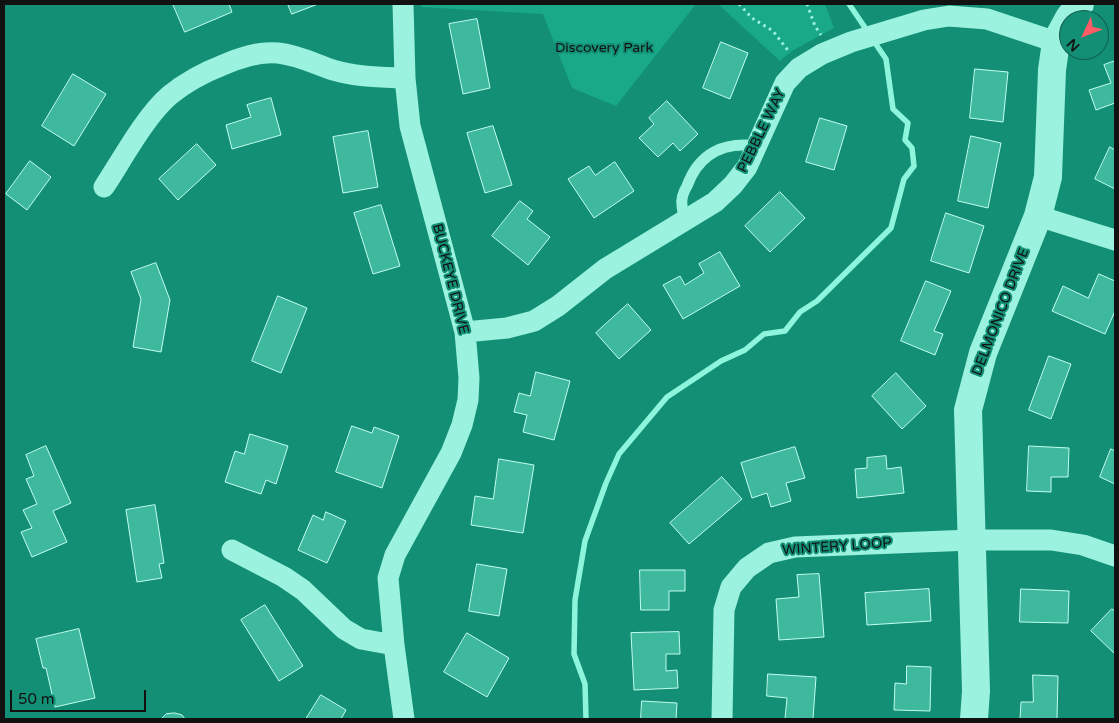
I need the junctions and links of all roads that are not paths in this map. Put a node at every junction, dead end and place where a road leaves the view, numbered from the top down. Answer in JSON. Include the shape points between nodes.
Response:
{"nodes":[{"id":1,"x":403,"y":4,"type":"edge"},
{"id":2,"x":1080,"y":4,"type":"edge"},
{"id":3,"x":1056,"y":42,"type":"junction"},
{"id":4,"x":404,"y":78,"type":"junction"},
{"id":5,"x":758,"y":146,"type":"junction"},
{"id":6,"x":104,"y":187,"type":"dead end"},
{"id":7,"x":1038,"y":216,"type":"junction"},
{"id":8,"x":685,"y":220,"type":"junction"},
{"id":9,"x":1115,"y":240,"type":"edge"},
{"id":10,"x":465,"y":332,"type":"junction"},
{"id":11,"x":971,"y":540,"type":"junction"},
{"id":12,"x":232,"y":550,"type":"dead end"},
{"id":13,"x":1115,"y":556,"type":"edge"},
{"id":14,"x":394,"y":645,"type":"junction"},
{"id":15,"x":404,"y":719,"type":"edge"},
{"id":16,"x":722,"y":719,"type":"edge"},
{"id":17,"x":974,"y":719,"type":"edge"}],
"edges":[{"from":1,"to":4,"type":"street","name":"BUCKEYE DRIVE"},
{"from":2,"to":3,"type":"street","name":"DELMONICO DRIVE"},
{"from":3,"to":5,"type":"street","name":"PEBBLE WAY","via":[[987,19],[949,16],[924,20],[851,42],[799,68],[786,83]]},
{"from":3,"to":7,"type":"street","name":"DELMONICO DRIVE","via":[[1048,177]]},
{"from":4,"to":6,"type":"street","via":[[356,76],[278,53],[253,54],[232,61],[206,72],[170,95],[153,112]]},
{"from":4,"to":10,"type":"street","name":"BUCKEYE DRIVE","via":[[410,126]]},
{"from":5,"to":8,"type":"street","name":"PEBBLE WAY","via":[[734,185],[715,202]]},
{"from":5,"to":8,"type":"lane","via":[[729,145],[702,161],[685,190],[682,204]]},
{"from":7,"to":9,"type":"street"},
{"from":7,"to":11,"type":"street","name":"DELMONICO DRIVE","via":[[983,353],[968,410]]},
{"from":8,"to":10,"type":"street","name":"PEBBLE WAY","via":[[605,269],[534,321],[507,328]]},
{"from":10,"to":14,"type":"street","name":"BUCKEYE DRIVE","via":[[469,378],[462,425],[451,453],[395,555],[388,578]]},
{"from":11,"to":13,"type":"street","name":"WINTERY LOOP","via":[[1051,540],[1083,545]]},
{"from":11,"to":16,"type":"street","name":"WINTERY LOOP","via":[[795,547],[769,553],[747,568],[731,587],[724,610]]},
{"from":11,"to":17,"type":"street","name":"DELMONICO DRIVE"},
{"from":12,"to":14,"type":"street","via":[[284,576],[344,629],[361,639]]},
{"from":14,"to":15,"type":"street","name":"BUCKEYE DRIVE"}]}
